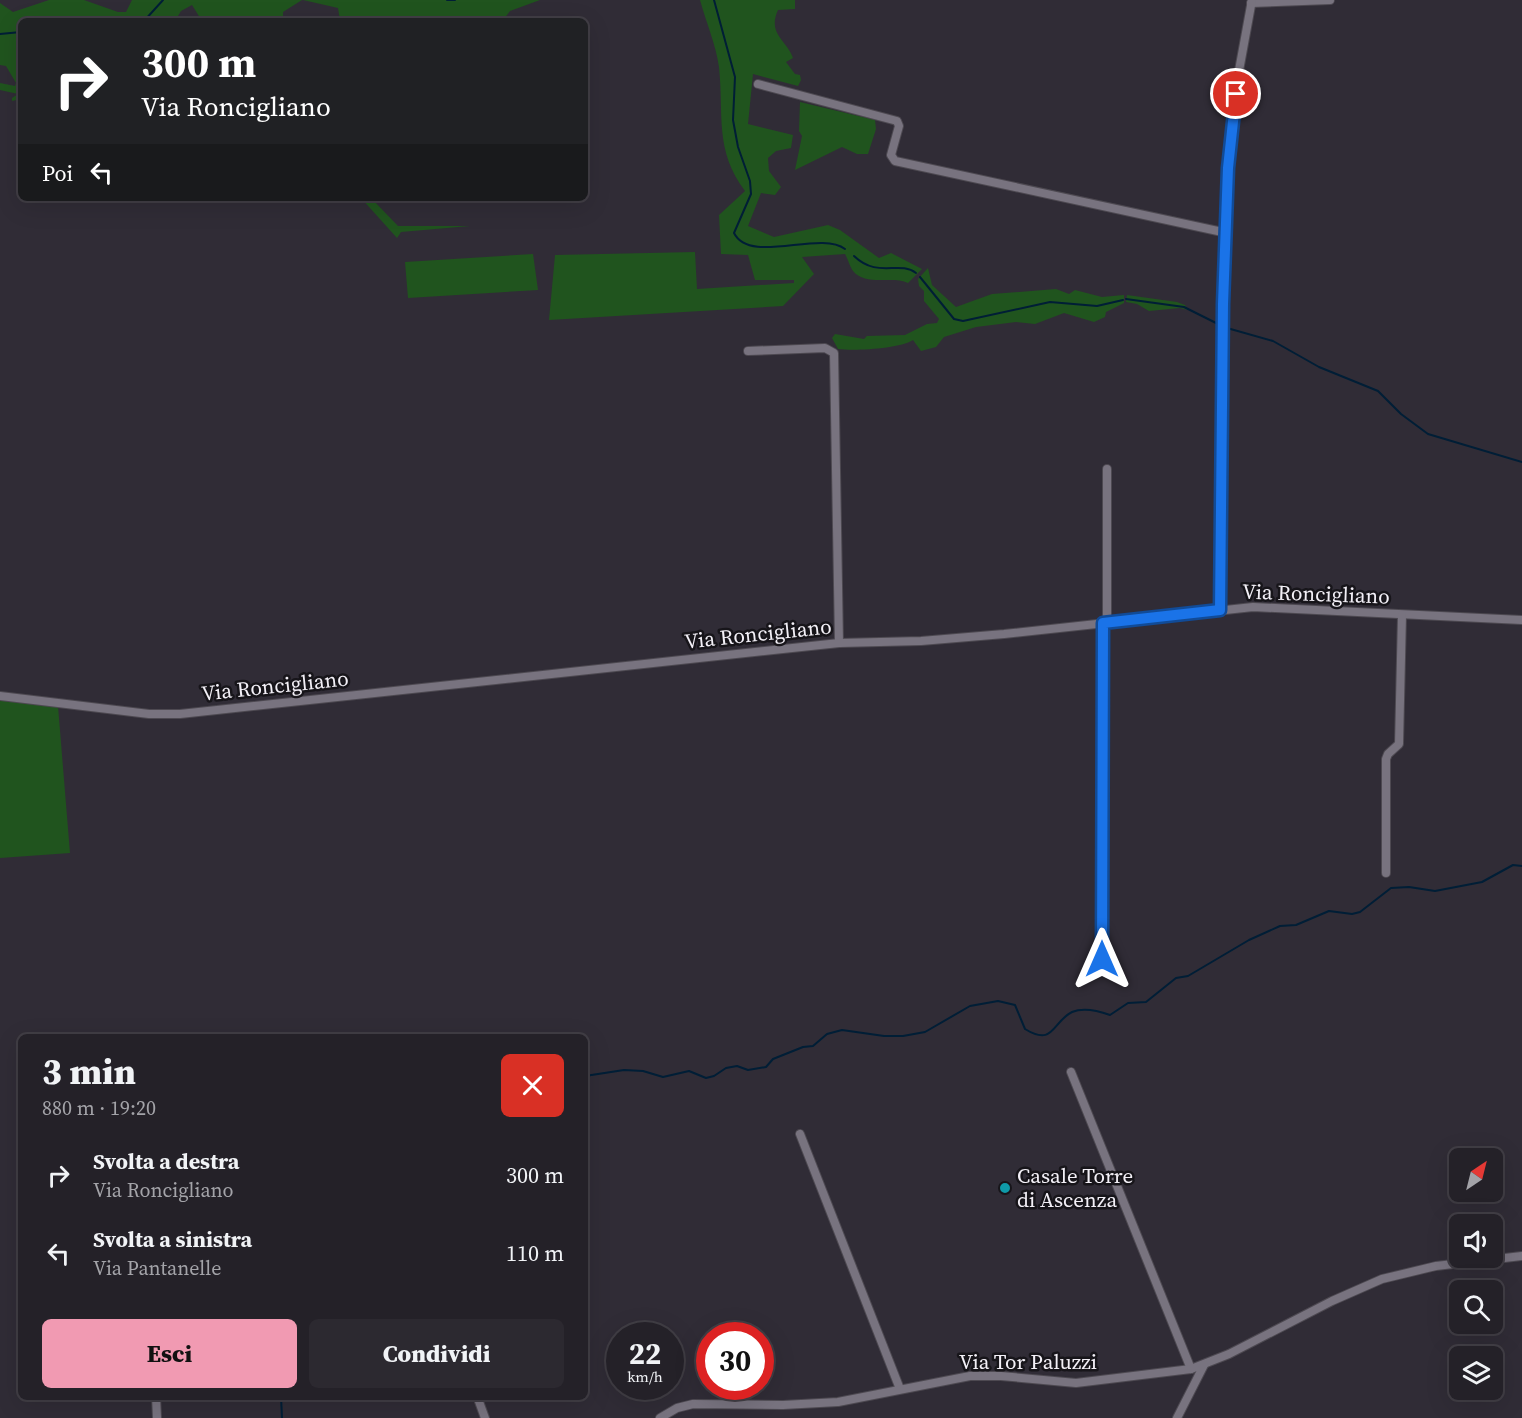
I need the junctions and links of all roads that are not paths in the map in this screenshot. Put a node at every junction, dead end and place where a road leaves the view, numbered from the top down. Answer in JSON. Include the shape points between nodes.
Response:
{"nodes":[{"id":1,"x":1330,"y":0,"type":"edge"},
{"id":2,"x":1251,"y":2,"type":"edge"},
{"id":3,"x":758,"y":84,"type":"dead end"},
{"id":4,"x":1227,"y":233,"type":"junction"},
{"id":5,"x":748,"y":351,"type":"dead end"},
{"id":6,"x":1107,"y":469,"type":"dead end"},
{"id":7,"x":1220,"y":610,"type":"junction"},
{"id":8,"x":1402,"y":615,"type":"junction"},
{"id":9,"x":1522,"y":620,"type":"edge"},
{"id":10,"x":1105,"y":623,"type":"junction"},
{"id":11,"x":838,"y":643,"type":"junction"},
{"id":12,"x":0,"y":696,"type":"edge"},
{"id":13,"x":1386,"y":873,"type":"dead end"},
{"id":14,"x":1102,"y":959,"type":"dead end"},
{"id":15,"x":1071,"y":1072,"type":"dead end"},
{"id":16,"x":800,"y":1134,"type":"dead end"},
{"id":17,"x":1522,"y":1256,"type":"edge"},
{"id":18,"x":1204,"y":1365,"type":"junction"},
{"id":19,"x":1191,"y":1369,"type":"junction"},
{"id":20,"x":900,"y":1389,"type":"junction"},
{"id":21,"x":156,"y":1400,"type":"edge"},
{"id":22,"x":478,"y":1400,"type":"edge"},
{"id":23,"x":157,"y":1418,"type":"edge"},
{"id":24,"x":485,"y":1418,"type":"edge"},
{"id":25,"x":660,"y":1418,"type":"edge"},
{"id":26,"x":1177,"y":1418,"type":"edge"}],
"edges":[{"from":1,"to":2,"type":"street"},
{"from":2,"to":4,"type":"street","via":[[1232,130]]},
{"from":3,"to":4,"type":"street","via":[[897,121],[891,154],[895,161]]},
{"from":4,"to":7,"type":"street","via":[[1221,356]]},
{"from":5,"to":11,"type":"street","via":[[825,348],[834,353]]},
{"from":6,"to":10,"type":"street"},
{"from":7,"to":8,"type":"street","name":"Via Roncigliano","via":[[1271,606]]},
{"from":7,"to":10,"type":"street","name":"Via Roncigliano"},
{"from":8,"to":9,"type":"street","name":"Via Roncigliano"},
{"from":8,"to":13,"type":"street","via":[[1399,744],[1386,759]]},
{"from":10,"to":11,"type":"street","name":"Via Roncigliano","via":[[921,641]]},
{"from":10,"to":14,"type":"street"},
{"from":11,"to":12,"type":"street","name":"Via Roncigliano","via":[[180,714],[149,714]]},
{"from":15,"to":19,"type":"street"},
{"from":16,"to":20,"type":"street"},
{"from":17,"to":18,"type":"street","name":"Via Tor Paluzzi","via":[[1455,1263],[1389,1277]]},
{"from":18,"to":19,"type":"street","name":"Via Tor Paluzzi"},
{"from":18,"to":26,"type":"street"},
{"from":19,"to":20,"type":"street","name":"Via Tor Paluzzi","via":[[1076,1383],[979,1375]]},
{"from":20,"to":25,"type":"street","name":"Via Tor Paluzzi","via":[[827,1403],[693,1404]]},
{"from":21,"to":23,"type":"street"},
{"from":22,"to":24,"type":"street"}]}
